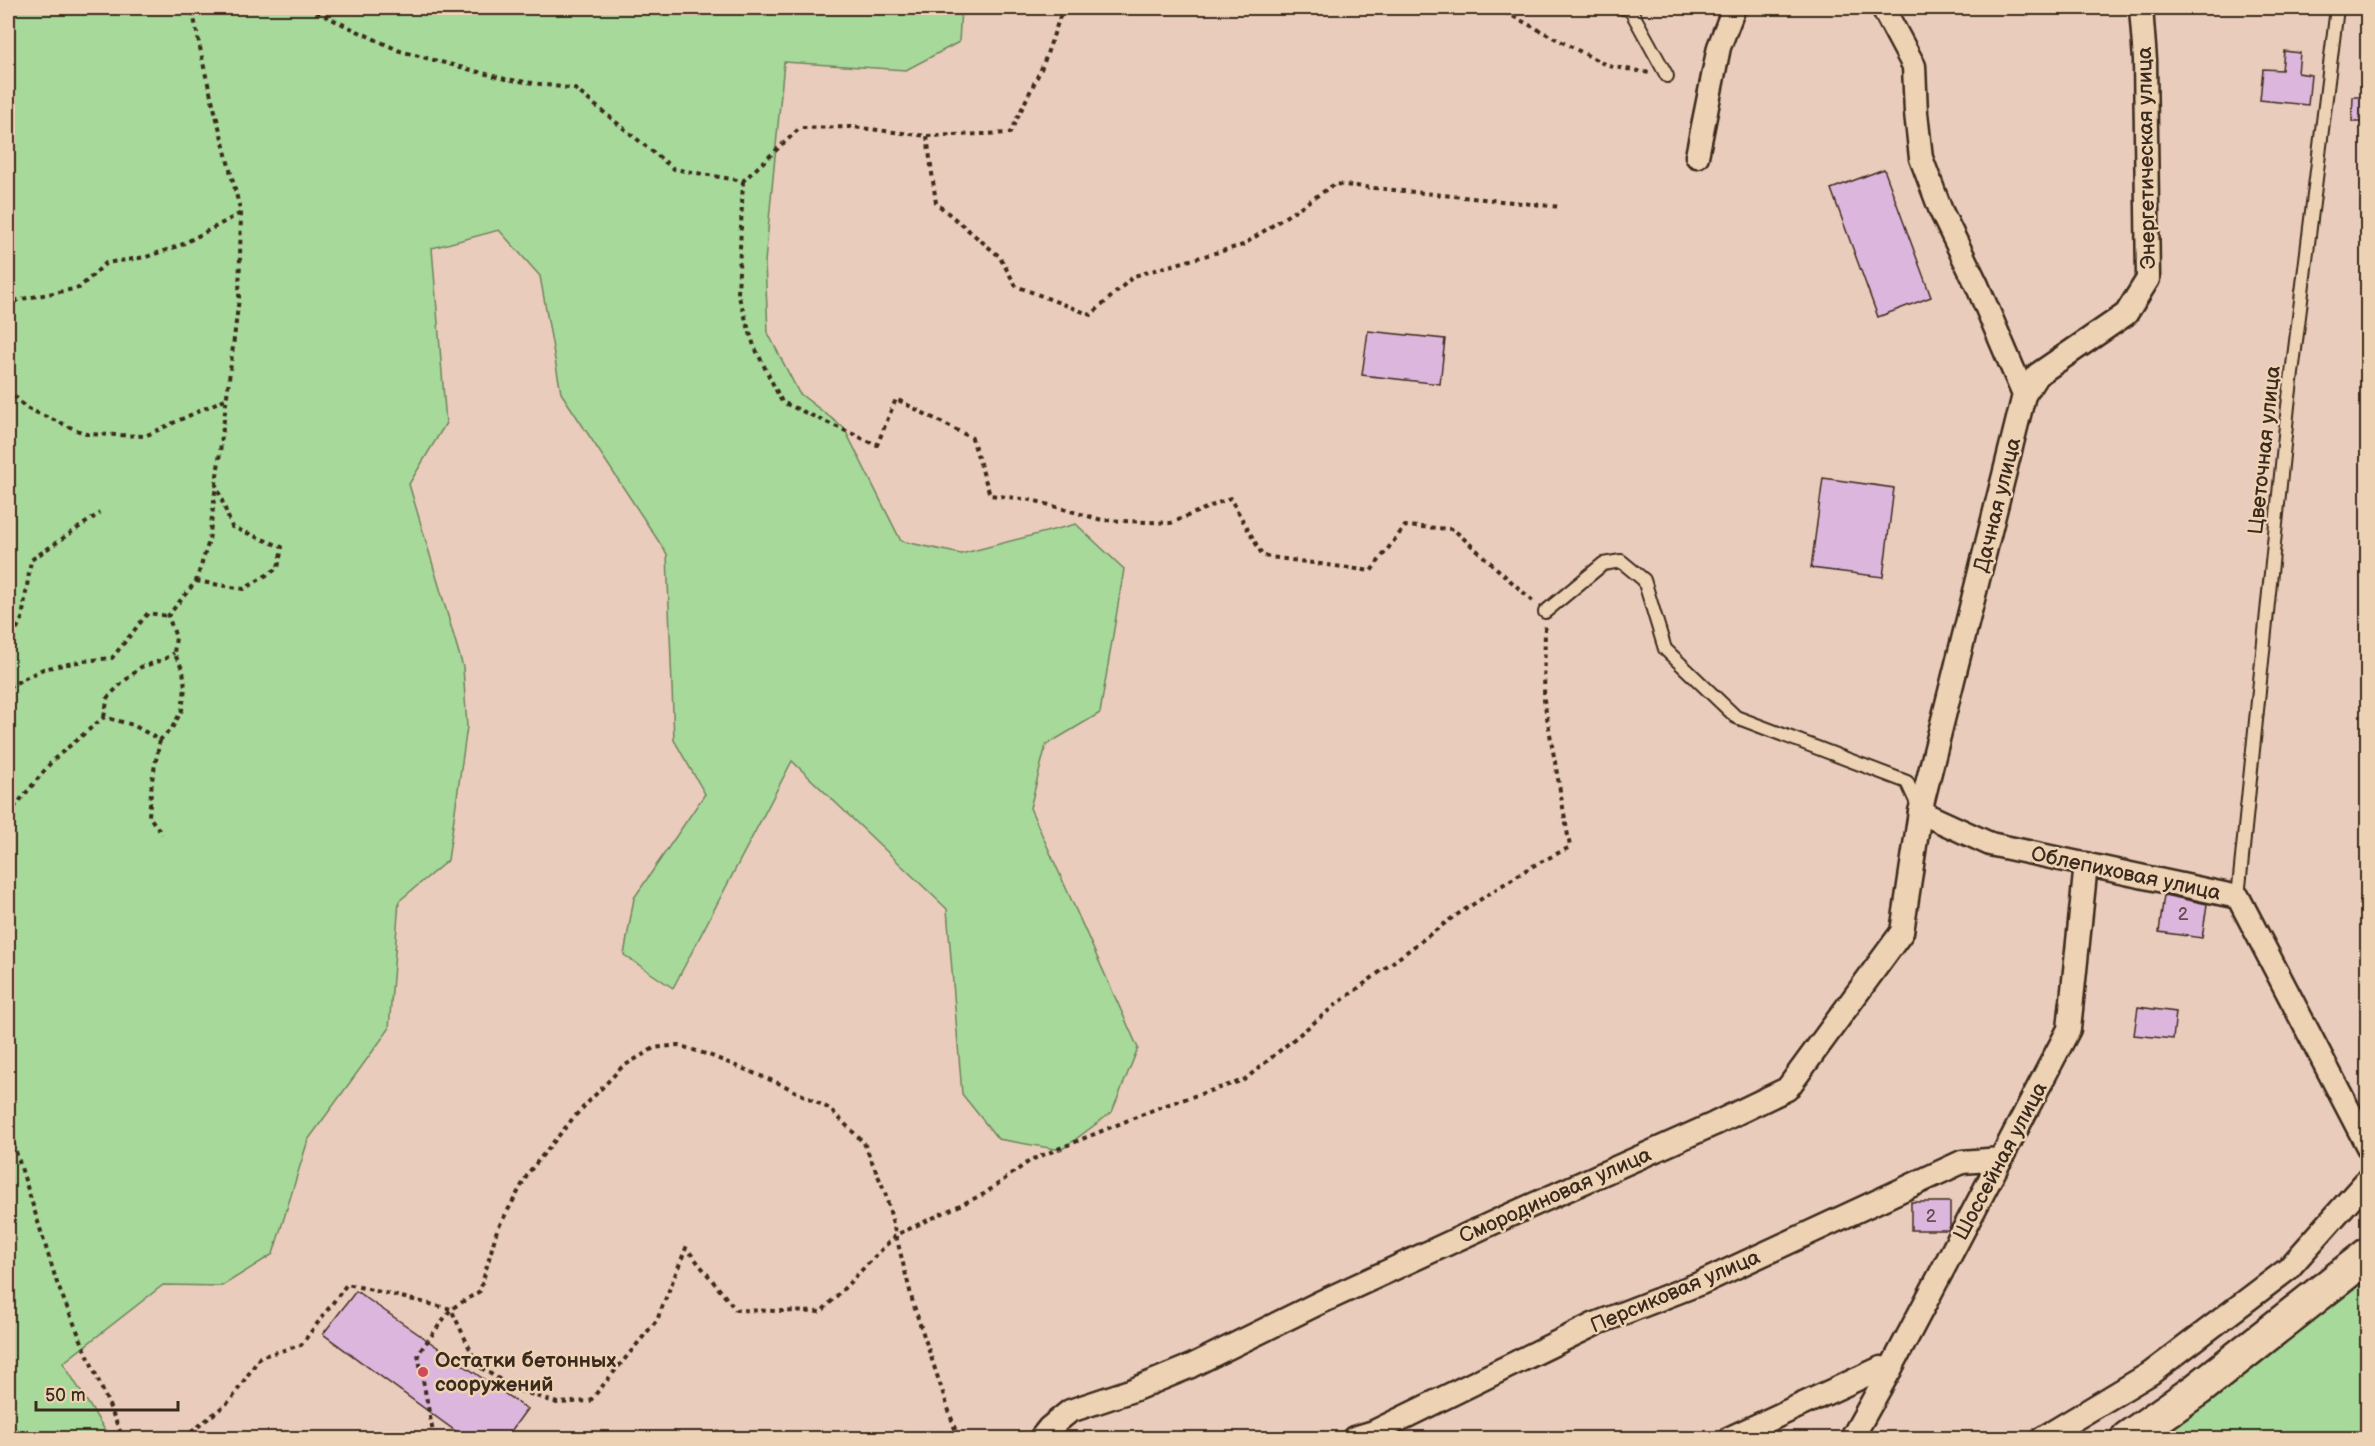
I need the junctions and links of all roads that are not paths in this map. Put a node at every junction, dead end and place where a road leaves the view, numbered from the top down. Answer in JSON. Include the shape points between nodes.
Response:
{"nodes":[{"id":1,"x":1629,"y":8,"type":"edge"},
{"id":2,"x":1734,"y":8,"type":"edge"},
{"id":3,"x":1883,"y":8,"type":"edge"},
{"id":4,"x":2141,"y":8,"type":"edge"},
{"id":5,"x":2337,"y":8,"type":"edge"},
{"id":6,"x":1667,"y":76,"type":"road end"},
{"id":7,"x":1697,"y":156,"type":"dead end"},
{"id":8,"x":2025,"y":395,"type":"junction"},
{"id":9,"x":1545,"y":612,"type":"road end"},
{"id":10,"x":1920,"y":812,"type":"junction"},
{"id":11,"x":2086,"y":864,"type":"junction"},
{"id":12,"x":2238,"y":897,"type":"junction"},
{"id":13,"x":2367,"y":1147,"type":"edge"},
{"id":14,"x":2001,"y":1159,"type":"junction"},
{"id":15,"x":2367,"y":1179,"type":"edge"},
{"id":16,"x":2367,"y":1255,"type":"edge"},
{"id":17,"x":1890,"y":1370,"type":"junction"},
{"id":18,"x":1041,"y":1438,"type":"edge"},
{"id":19,"x":1354,"y":1438,"type":"edge"},
{"id":20,"x":1730,"y":1438,"type":"edge"},
{"id":21,"x":1852,"y":1438,"type":"edge"},
{"id":22,"x":2043,"y":1438,"type":"edge"},
{"id":23,"x":2127,"y":1438,"type":"edge"}],
"edges":[{"from":1,"to":6,"type":"lane"},
{"from":2,"to":7,"type":"street","via":[[1719,47]]},
{"from":3,"to":8,"type":"street","via":[[1914,66],[1921,158]]},
{"from":4,"to":8,"type":"street","name":"Энергетическая улица","via":[[2148,279],[2126,314],[2037,375]]},
{"from":5,"to":12,"type":"lane","name":"Цветочная улица","via":[[2288,406]]},
{"from":8,"to":10,"type":"street","name":"Дачная улица"},
{"from":9,"to":10,"type":"lane","via":[[1603,564],[1621,561],[1644,580],[1665,649],[1736,717],[1907,783]]},
{"from":10,"to":11,"type":"street","name":"Облепиховая улица","via":[[1990,844]]},
{"from":10,"to":18,"type":"street","name":"Смородиновая улица","via":[[1902,932],[1786,1089],[1319,1303],[1191,1366],[1070,1411]]},
{"from":11,"to":12,"type":"street","name":"Облепиховая улица"},
{"from":11,"to":14,"type":"street","name":"Шоссейная улица","via":[[2069,1029]]},
{"from":12,"to":13,"type":"street","name":"Облепиховая улица"},
{"from":14,"to":17,"type":"street","name":"Шоссейная улица"},
{"from":14,"to":19,"type":"street","name":"Персиковая улица","via":[[1962,1162],[1701,1283],[1595,1324],[1374,1432]]},
{"from":15,"to":22,"type":"street","via":[[2288,1269],[2151,1373]]},
{"from":16,"to":23,"type":"main road","via":[[2208,1382]]},
{"from":17,"to":20,"type":"street","via":[[1881,1368]]},
{"from":17,"to":21,"type":"street","name":"Шоссейная улица"}]}
